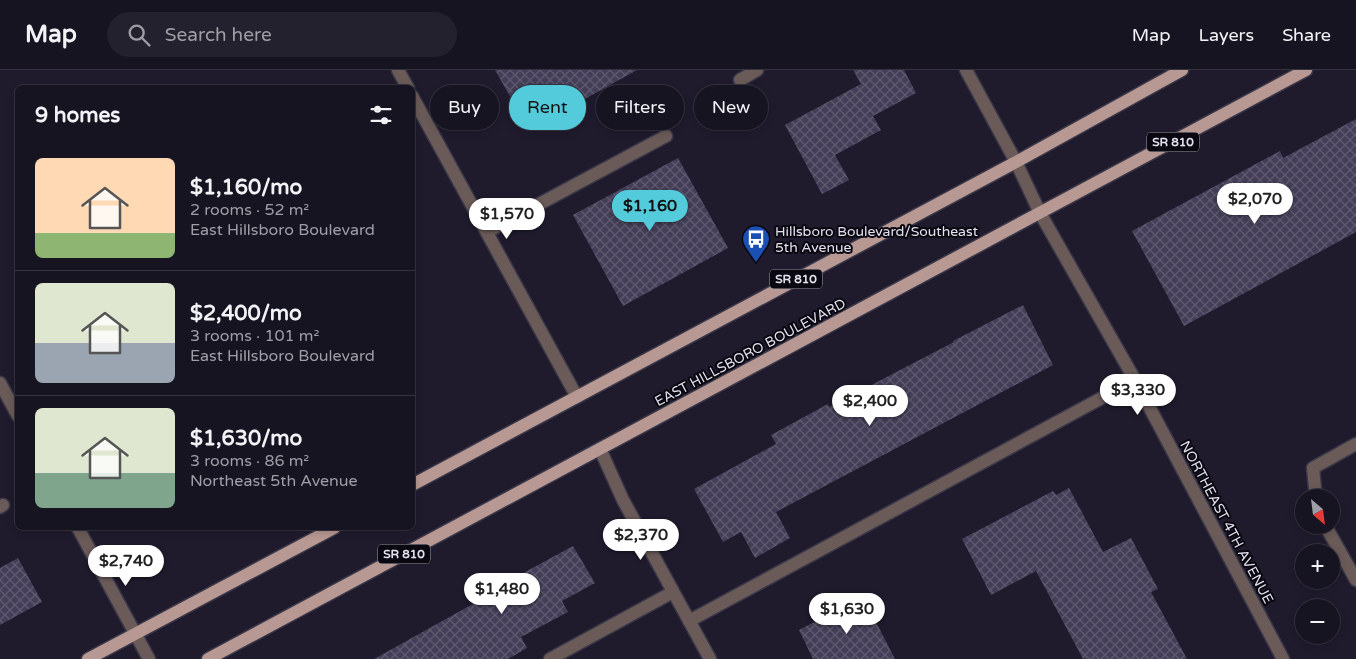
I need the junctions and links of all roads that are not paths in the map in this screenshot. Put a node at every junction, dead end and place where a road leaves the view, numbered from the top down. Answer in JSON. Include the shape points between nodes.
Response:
{"nodes":[{"id":1,"x":398,"y":70,"type":"edge"},
{"id":2,"x":757,"y":70,"type":"edge"},
{"id":3,"x":966,"y":70,"type":"edge"},
{"id":4,"x":1182,"y":70,"type":"edge"},
{"id":5,"x":1306,"y":70,"type":"edge"},
{"id":6,"x":740,"y":80,"type":"dead end"},
{"id":7,"x":406,"y":85,"type":"edge"},
{"id":8,"x":415,"y":101,"type":"edge"},
{"id":9,"x":666,"y":136,"type":"dead end"},
{"id":10,"x":1016,"y":162,"type":"junction"},
{"id":11,"x":1040,"y":213,"type":"junction"},
{"id":12,"x":487,"y":232,"type":"junction"},
{"id":13,"x":1135,"y":380,"type":"junction"},
{"id":14,"x":0,"y":383,"type":"edge"},
{"id":15,"x":577,"y":397,"type":"junction"},
{"id":16,"x":15,"y":410,"type":"edge"},
{"id":17,"x":1356,"y":444,"type":"edge"},
{"id":18,"x":600,"y":449,"type":"junction"},
{"id":19,"x":415,"y":483,"type":"edge"},
{"id":20,"x":1315,"y":489,"type":"edge"},
{"id":21,"x":79,"y":530,"type":"edge"},
{"id":22,"x":330,"y":530,"type":"edge"},
{"id":23,"x":1330,"y":534,"type":"edge"},
{"id":24,"x":1356,"y":580,"type":"edge"},
{"id":25,"x":674,"y":592,"type":"junction"},
{"id":26,"x":689,"y":621,"type":"junction"},
{"id":27,"x":135,"y":634,"type":"junction"},
{"id":28,"x":88,"y":659,"type":"edge"},
{"id":29,"x":149,"y":659,"type":"edge"},
{"id":30,"x":208,"y":659,"type":"edge"},
{"id":31,"x":550,"y":659,"type":"edge"},
{"id":32,"x":710,"y":659,"type":"edge"},
{"id":33,"x":1283,"y":659,"type":"edge"}],
"edges":[{"from":1,"to":7,"type":"street"},
{"from":2,"to":6,"type":"street"},
{"from":3,"to":10,"type":"street","name":"NORTHEAST 4TH AVENUE"},
{"from":4,"to":10,"type":"main road","number":"SR 810"},
{"from":5,"to":11,"type":"main road","name":"EAST HILLSBORO BOULEVARD","number":"SR 810"},
{"from":8,"to":12,"type":"street"},
{"from":9,"to":12,"type":"street"},
{"from":10,"to":11,"type":"street","name":"NORTHEAST 4TH AVENUE"},
{"from":10,"to":15,"type":"main road","number":"SR 810"},
{"from":11,"to":13,"type":"street","name":"NORTHEAST 4TH AVENUE"},
{"from":11,"to":18,"type":"main road","name":"EAST HILLSBORO BOULEVARD","number":"SR 810"},
{"from":12,"to":15,"type":"street"},
{"from":13,"to":26,"type":"street"},
{"from":13,"to":33,"type":"street","name":"NORTHEAST 4TH AVENUE"},
{"from":14,"to":16,"type":"street"},
{"from":15,"to":19,"type":"main road","number":"SR 810"},
{"from":17,"to":20,"type":"street","via":[[1313,468]]},
{"from":18,"to":25,"type":"street","via":[[623,500]]},
{"from":18,"to":30,"type":"main road","name":"EAST HILLSBORO BOULEVARD","number":"SR 810"},
{"from":21,"to":27,"type":"street"},
{"from":22,"to":27,"type":"main road"},
{"from":23,"to":24,"type":"street"},
{"from":25,"to":26,"type":"street"},
{"from":25,"to":31,"type":"street"},
{"from":26,"to":32,"type":"street"},
{"from":27,"to":28,"type":"main road"},
{"from":27,"to":29,"type":"street"}]}
